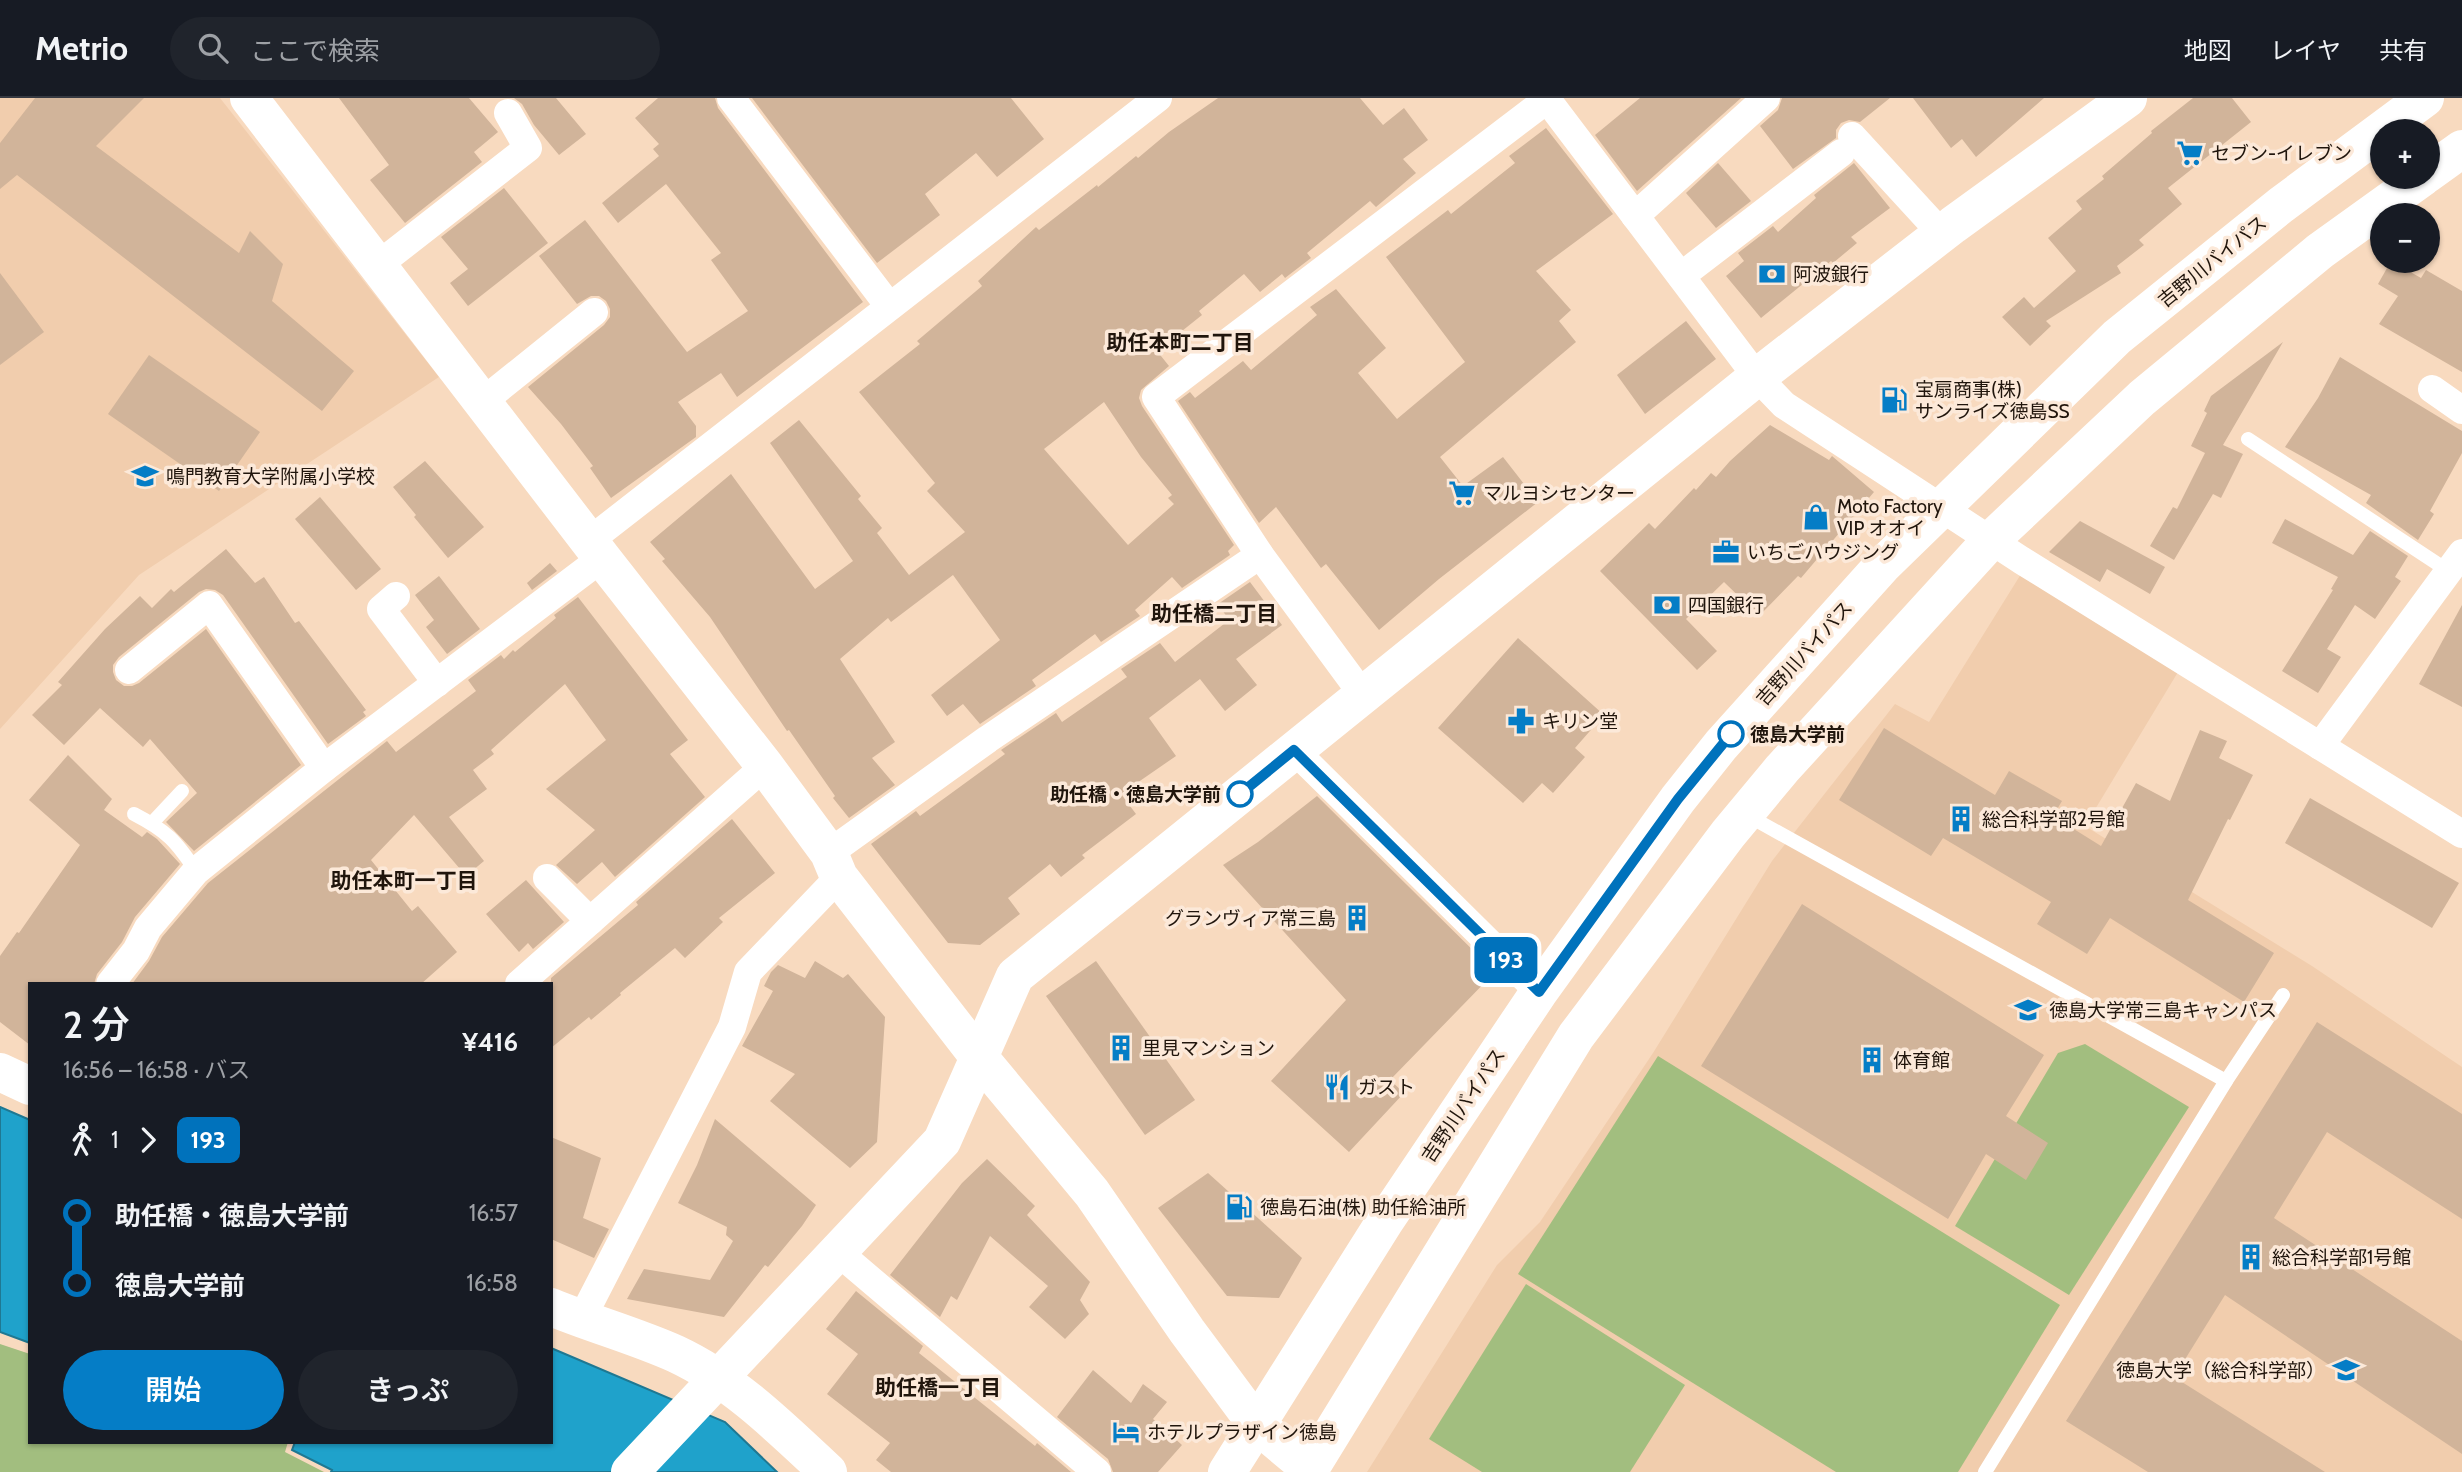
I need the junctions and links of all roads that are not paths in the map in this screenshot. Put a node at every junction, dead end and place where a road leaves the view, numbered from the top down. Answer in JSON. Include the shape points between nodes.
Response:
{"nodes":[{"id":1,"x":731,"y":98,"type":"edge"},
{"id":2,"x":1158,"y":98,"type":"edge"},
{"id":3,"x":1766,"y":98,"type":"edge"},
{"id":4,"x":2128,"y":98,"type":"edge"},
{"id":5,"x":2425,"y":98,"type":"edge"},
{"id":6,"x":1548,"y":99,"type":"edge"},
{"id":7,"x":261,"y":102,"type":"edge"},
{"id":8,"x":508,"y":113,"type":"dead end"},
{"id":9,"x":2462,"y":149,"type":"edge"},
{"id":10,"x":2440,"y":164,"type":"edge"},
{"id":11,"x":2406,"y":189,"type":"edge"},
{"id":12,"x":1635,"y":216,"type":"junction"},
{"id":13,"x":1942,"y":234,"type":"junction"},
{"id":14,"x":378,"y":265,"type":"junction"},
{"id":15,"x":1681,"y":276,"type":"junction"},
{"id":16,"x":889,"y":306,"type":"junction"},
{"id":17,"x":594,"y":312,"type":"dead end"},
{"id":18,"x":1757,"y":377,"type":"junction"},
{"id":19,"x":2432,"y":389,"type":"dead end"},
{"id":20,"x":482,"y":402,"type":"junction"},
{"id":21,"x":2462,"y":410,"type":"edge"},
{"id":22,"x":2248,"y":439,"type":"dead end"},
{"id":23,"x":1940,"y":508,"type":"junction"},
{"id":24,"x":1991,"y":540,"type":"junction"},
{"id":25,"x":596,"y":550,"type":"junction"},
{"id":26,"x":1260,"y":555,"type":"junction"},
{"id":27,"x":2456,"y":563,"type":"edge"},
{"id":28,"x":396,"y":596,"type":"dead end"},
{"id":29,"x":129,"y":670,"type":"dead end"},
{"id":30,"x":437,"y":683,"type":"junction"},
{"id":31,"x":1363,"y":695,"type":"junction"},
{"id":32,"x":2320,"y":746,"type":"junction"},
{"id":33,"x":1294,"y":750,"type":"junction"},
{"id":34,"x":765,"y":766,"type":"junction"},
{"id":35,"x":324,"y":768,"type":"junction"},
{"id":36,"x":182,"y":791,"type":"dead end"},
{"id":37,"x":134,"y":814,"type":"dead end"},
{"id":38,"x":1745,"y":814,"type":"junction"},
{"id":39,"x":152,"y":823,"type":"junction"},
{"id":40,"x":2462,"y":834,"type":"edge"},
{"id":41,"x":834,"y":865,"type":"junction"},
{"id":42,"x":196,"y":871,"type":"junction"},
{"id":43,"x":547,"y":878,"type":"dead end"},
{"id":44,"x":590,"y":921,"type":"junction"},
{"id":45,"x":112,"y":982,"type":"edge"},
{"id":46,"x":521,"y":982,"type":"edge"},
{"id":47,"x":1539,"y":992,"type":"junction"},
{"id":48,"x":2283,"y":995,"type":"dead end"},
{"id":49,"x":978,"y":1056,"type":"junction"},
{"id":50,"x":2226,"y":1081,"type":"junction"},
{"id":51,"x":839,"y":1252,"type":"junction"},
{"id":52,"x":566,"y":1313,"type":"edge"},
{"id":53,"x":707,"y":1390,"type":"junction"},
{"id":54,"x":1256,"y":1424,"type":"junction"},
{"id":55,"x":1309,"y":1471,"type":"edge"},
{"id":56,"x":630,"y":1472,"type":"edge"},
{"id":57,"x":828,"y":1472,"type":"edge"},
{"id":58,"x":1097,"y":1472,"type":"edge"},
{"id":59,"x":1227,"y":1472,"type":"edge"},
{"id":60,"x":1985,"y":1472,"type":"edge"}],
"edges":[{"from":1,"to":16,"type":"street"},
{"from":2,"to":16,"type":"street"},
{"from":3,"to":12,"type":"street"},
{"from":4,"to":13,"type":"main road"},
{"from":5,"to":23,"type":"main road","name":"吉野川バイパス","via":[[2281,205],[2117,337]]},
{"from":6,"to":12,"type":"street"},
{"from":6,"to":26,"type":"street","via":[[1156,397]]},
{"from":7,"to":14,"type":"main road"},
{"from":8,"to":14,"type":"street","via":[[528,148]]},
{"from":9,"to":10,"type":"main road"},
{"from":11,"to":24,"type":"main road","via":[[2320,251],[2142,398]]},
{"from":12,"to":15,"type":"street"},
{"from":13,"to":15,"type":"street","via":[[1846,144]]},
{"from":13,"to":18,"type":"main road"},
{"from":14,"to":20,"type":"main road"},
{"from":15,"to":18,"type":"street"},
{"from":16,"to":25,"type":"street"},
{"from":17,"to":20,"type":"street"},
{"from":18,"to":23,"type":"street","via":[[1784,405]]},
{"from":18,"to":31,"type":"main road"},
{"from":19,"to":21,"type":"street"},
{"from":20,"to":25,"type":"main road"},
{"from":22,"to":27,"type":"lane"},
{"from":23,"to":24,"type":"street"},
{"from":23,"to":47,"type":"main road","name":"吉野川バイパス","via":[[1721,745]]},
{"from":24,"to":32,"type":"street"},
{"from":24,"to":38,"type":"main road"},
{"from":25,"to":30,"type":"street"},
{"from":25,"to":34,"type":"main road"},
{"from":26,"to":31,"type":"street"},
{"from":26,"to":41,"type":"street","via":[[988,739]]},
{"from":27,"to":32,"type":"street"},
{"from":28,"to":30,"type":"street","via":[[381,609]]},
{"from":29,"to":35,"type":"street","via":[[209,605]]},
{"from":30,"to":35,"type":"street"},
{"from":31,"to":33,"type":"main road"},
{"from":32,"to":40,"type":"street"},
{"from":33,"to":47,"type":"street"},
{"from":33,"to":49,"type":"main road","via":[[1015,976]]},
{"from":34,"to":41,"type":"main road"},
{"from":34,"to":44,"type":"street"},
{"from":35,"to":42,"type":"street"},
{"from":36,"to":39,"type":"lane"},
{"from":37,"to":39,"type":"lane"},
{"from":38,"to":50,"type":"lane"},
{"from":38,"to":55,"type":"main road","via":[[1576,1036]]},
{"from":39,"to":42,"type":"lane","via":[[176,842]]},
{"from":41,"to":49,"type":"main road"},
{"from":41,"to":52,"type":"street","via":[[748,972],[732,1027]]},
{"from":42,"to":45,"type":"street","via":[[148,928]]},
{"from":43,"to":44,"type":"street"},
{"from":44,"to":46,"type":"street"},
{"from":47,"to":54,"type":"main road","name":"吉野川バイパス"},
{"from":48,"to":50,"type":"lane"},
{"from":49,"to":51,"type":"main road","via":[[942,1141]]},
{"from":49,"to":54,"type":"main road","via":[[1092,1193]]},
{"from":50,"to":60,"type":"lane"},
{"from":51,"to":53,"type":"main road"},
{"from":51,"to":58,"type":"street"},
{"from":52,"to":53,"type":"main road","via":[[676,1354]]},
{"from":53,"to":56,"type":"main road"},
{"from":53,"to":57,"type":"main road","via":[[773,1421]]},
{"from":54,"to":55,"type":"main road"},
{"from":54,"to":59,"type":"main road","name":"吉野川バイパス"}]}
